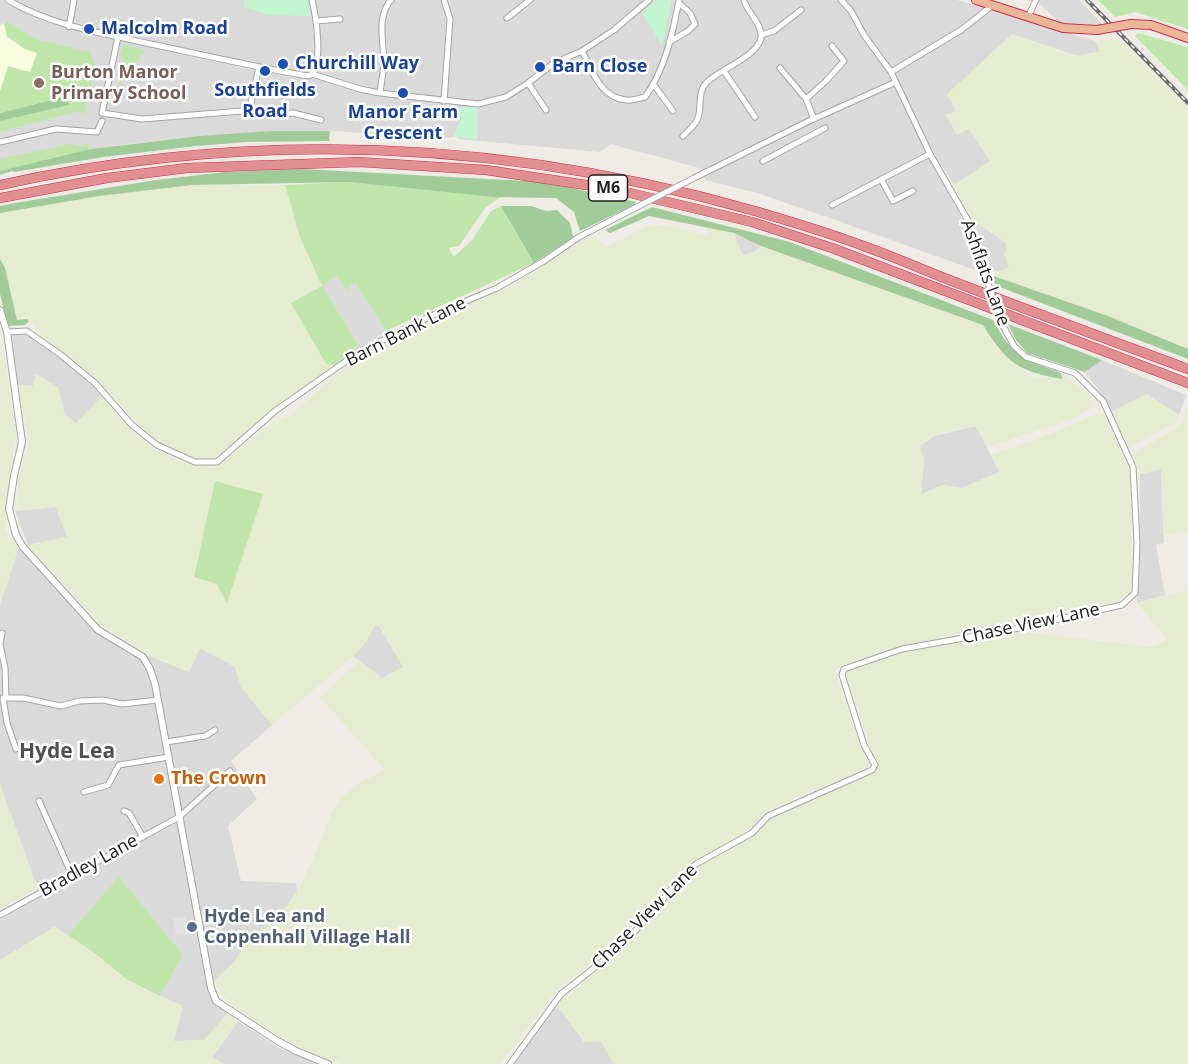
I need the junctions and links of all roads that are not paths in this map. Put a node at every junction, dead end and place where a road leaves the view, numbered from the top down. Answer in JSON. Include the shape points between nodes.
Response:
{"nodes":[{"id":1,"x":8,"y":0,"type":"edge"},
{"id":2,"x":74,"y":0,"type":"edge"},
{"id":3,"x":312,"y":0,"type":"edge"},
{"id":4,"x":390,"y":0,"type":"edge"},
{"id":5,"x":444,"y":0,"type":"edge"},
{"id":6,"x":530,"y":0,"type":"edge"},
{"id":7,"x":649,"y":0,"type":"edge"},
{"id":8,"x":744,"y":0,"type":"edge"},
{"id":9,"x":841,"y":0,"type":"edge"},
{"id":10,"x":976,"y":0,"type":"edge"},
{"id":11,"x":1036,"y":0,"type":"edge"},
{"id":12,"x":679,"y":1,"type":"edge"},
{"id":13,"x":993,"y":5,"type":"junction"},
{"id":14,"x":801,"y":10,"type":"dead end"},
{"id":15,"x":1028,"y":17,"type":"junction"},
{"id":16,"x":507,"y":18,"type":"dead end"},
{"id":17,"x":340,"y":19,"type":"dead end"},
{"id":18,"x":316,"y":21,"type":"junction"},
{"id":19,"x":69,"y":27,"type":"junction"},
{"id":20,"x":761,"y":35,"type":"junction"},
{"id":21,"x":118,"y":37,"type":"junction"},
{"id":22,"x":1188,"y":38,"type":"edge"},
{"id":23,"x":669,"y":42,"type":"junction"},
{"id":24,"x":832,"y":46,"type":"dead end"},
{"id":25,"x":582,"y":51,"type":"junction"},
{"id":26,"x":259,"y":67,"type":"junction"},
{"id":27,"x":780,"y":68,"type":"dead end"},
{"id":28,"x":792,"y":68,"type":"dead end"},
{"id":29,"x":724,"y":70,"type":"junction"},
{"id":30,"x":891,"y":72,"type":"junction"},
{"id":31,"x":312,"y":74,"type":"junction"},
{"id":32,"x":785,"y":74,"type":"junction"},
{"id":33,"x":896,"y":82,"type":"junction"},
{"id":34,"x":528,"y":83,"type":"junction"},
{"id":35,"x":654,"y":85,"type":"junction"},
{"id":36,"x":380,"y":93,"type":"junction"},
{"id":37,"x":806,"y":99,"type":"junction"},
{"id":38,"x":444,"y":101,"type":"junction"},
{"id":39,"x":248,"y":108,"type":"junction"},
{"id":40,"x":546,"y":110,"type":"dead end"},
{"id":41,"x":673,"y":111,"type":"dead end"},
{"id":42,"x":755,"y":117,"type":"dead end"},
{"id":43,"x":814,"y":118,"type":"junction"},
{"id":44,"x":321,"y":120,"type":"dead end"},
{"id":45,"x":102,"y":121,"type":"dead end"},
{"id":46,"x":807,"y":122,"type":"junction"},
{"id":47,"x":825,"y":128,"type":"dead end"},
{"id":48,"x":812,"y":134,"type":"junction"},
{"id":49,"x":683,"y":136,"type":"dead end"},
{"id":50,"x":0,"y":142,"type":"edge"},
{"id":51,"x":930,"y":154,"type":"junction"},
{"id":52,"x":763,"y":161,"type":"dead end"},
{"id":53,"x":881,"y":179,"type":"junction"},
{"id":54,"x":0,"y":185,"type":"edge"},
{"id":55,"x":913,"y":191,"type":"dead end"},
{"id":56,"x":0,"y":198,"type":"edge"},
{"id":57,"x":832,"y":205,"type":"dead end"},
{"id":58,"x":0,"y":310,"type":"edge"},
{"id":59,"x":7,"y":332,"type":"junction"},
{"id":60,"x":1188,"y":369,"type":"edge"},
{"id":61,"x":1188,"y":383,"type":"edge"},
{"id":62,"x":1122,"y":605,"type":"joint"},
{"id":63,"x":2,"y":633,"type":"dead end"},
{"id":64,"x":5,"y":698,"type":"junction"},
{"id":65,"x":158,"y":700,"type":"junction"},
{"id":66,"x":216,"y":730,"type":"dead end"},
{"id":67,"x":166,"y":742,"type":"junction"},
{"id":68,"x":16,"y":749,"type":"dead end"},
{"id":69,"x":169,"y":757,"type":"junction"},
{"id":70,"x":230,"y":771,"type":"dead end"},
{"id":71,"x":84,"y":792,"type":"dead end"},
{"id":72,"x":39,"y":801,"type":"dead end"},
{"id":73,"x":124,"y":811,"type":"dead end"},
{"id":74,"x":179,"y":817,"type":"junction"},
{"id":75,"x":143,"y":837,"type":"junction"},
{"id":76,"x":72,"y":875,"type":"junction"},
{"id":77,"x":0,"y":915,"type":"edge"},
{"id":78,"x":328,"y":1064,"type":"edge"},
{"id":79,"x":510,"y":1064,"type":"edge"}],
"edges":[{"from":1,"to":19,"type":"street"},
{"from":2,"to":19,"type":"street"},
{"from":3,"to":18,"type":"street"},
{"from":4,"to":36,"type":"street","via":[[382,16],[384,66]]},
{"from":5,"to":38,"type":"street","via":[[450,19]]},
{"from":6,"to":16,"type":"street"},
{"from":7,"to":25,"type":"street"},
{"from":8,"to":20,"type":"street"},
{"from":9,"to":30,"type":"street","name":"Ashflats Lane"},
{"from":10,"to":13,"type":"highway"},
{"from":11,"to":15,"type":"street"},
{"from":12,"to":23,"type":"street"},
{"from":12,"to":23,"type":"street","via":[[694,24]]},
{"from":13,"to":15,"type":"highway"},
{"from":13,"to":30,"type":"street","via":[[961,30]]},
{"from":14,"to":20,"type":"street","via":[[774,31]]},
{"from":15,"to":22,"type":"highway","bridge":true,"via":[[1063,28],[1097,30],[1151,25]]},
{"from":17,"to":18,"type":"street"},
{"from":18,"to":31,"type":"street","via":[[316,68]]},
{"from":19,"to":21,"type":"street"},
{"from":20,"to":29,"type":"street","via":[[756,47]]},
{"from":21,"to":26,"type":"street"},
{"from":21,"to":39,"type":"street","via":[[102,114],[142,119]]},
{"from":23,"to":35,"type":"street"},
{"from":24,"to":37,"type":"street","via":[[844,61]]},
{"from":25,"to":34,"type":"street","via":[[554,63]]},
{"from":25,"to":35,"type":"street","via":[[599,85],[613,96],[627,101],[645,97]]},
{"from":26,"to":31,"type":"street"},
{"from":26,"to":39,"type":"street"},
{"from":27,"to":32,"type":"street"},
{"from":28,"to":32,"type":"street"},
{"from":29,"to":42,"type":"street"},
{"from":29,"to":49,"type":"street","via":[[704,85],[698,119]]},
{"from":30,"to":33,"type":"street","name":"Ashflats Lane"},
{"from":31,"to":36,"type":"street"},
{"from":32,"to":37,"type":"street"},
{"from":33,"to":43,"type":"street","name":"Barn Bank Lane"},
{"from":33,"to":51,"type":"street","name":"Ashflats Lane"},
{"from":34,"to":38,"type":"street","via":[[506,97],[478,104]]},
{"from":34,"to":40,"type":"street"},
{"from":35,"to":41,"type":"street"},
{"from":36,"to":38,"type":"street"},
{"from":37,"to":43,"type":"street"},
{"from":39,"to":44,"type":"street","via":[[269,116],[293,113]]},
{"from":43,"to":46,"type":"street","name":"Barn Bank Lane"},
{"from":45,"to":50,"type":"street","via":[[97,132],[56,129]]},
{"from":46,"to":48,"type":"street"},
{"from":46,"to":59,"type":"street","name":"Barn Bank Lane","bridge":true,"via":[[579,237],[497,288],[359,352],[275,411],[216,462],[195,462],[157,445],[132,425],[95,382],[61,355],[27,331]]},
{"from":47,"to":48,"type":"street"},
{"from":48,"to":52,"type":"street"},
{"from":51,"to":53,"type":"street"},
{"from":51,"to":62,"type":"street","name":"Ashflats Lane","bridge":true,"via":[[970,224],[1002,324],[1014,346],[1026,357],[1075,373],[1103,401],[1134,467],[1135,593]]},
{"from":53,"to":55,"type":"street","via":[[893,201]]},
{"from":53,"to":57,"type":"street"},
{"from":54,"to":60,"type":"highway","number":"M6","via":[[108,165],[272,149],[362,149],[484,157],[550,166],[616,177],[802,226]]},
{"from":56,"to":61,"type":"highway","number":"M6","via":[[187,168],[359,162],[486,170],[613,189],[752,222],[832,248]]},
{"from":58,"to":59,"type":"street"},
{"from":59,"to":65,"type":"street","via":[[22,442],[9,509],[16,535],[98,630],[143,657]]},
{"from":62,"to":79,"type":"street","name":"Chase View Lane","via":[[902,649],[844,669],[842,675],[861,735],[875,765],[872,770],[768,816],[752,833],[696,864],[619,947],[561,994]]},
{"from":63,"to":64,"type":"street"},
{"from":64,"to":65,"type":"street","via":[[61,706],[79,701],[122,704]]},
{"from":64,"to":68,"type":"street","via":[[7,723]]},
{"from":65,"to":67,"type":"street"},
{"from":66,"to":67,"type":"street","via":[[205,736]]},
{"from":67,"to":69,"type":"street"},
{"from":69,"to":71,"type":"street","via":[[119,765],[108,785]]},
{"from":69,"to":74,"type":"street"},
{"from":70,"to":74,"type":"street","name":"Bradley Lane"},
{"from":72,"to":76,"type":"street"},
{"from":73,"to":75,"type":"street"},
{"from":74,"to":75,"type":"street","name":"Bradley Lane"},
{"from":74,"to":78,"type":"street","via":[[216,1001],[276,1040]]},
{"from":75,"to":76,"type":"street","name":"Bradley Lane"},
{"from":76,"to":77,"type":"street","name":"Bradley Lane"}]}
